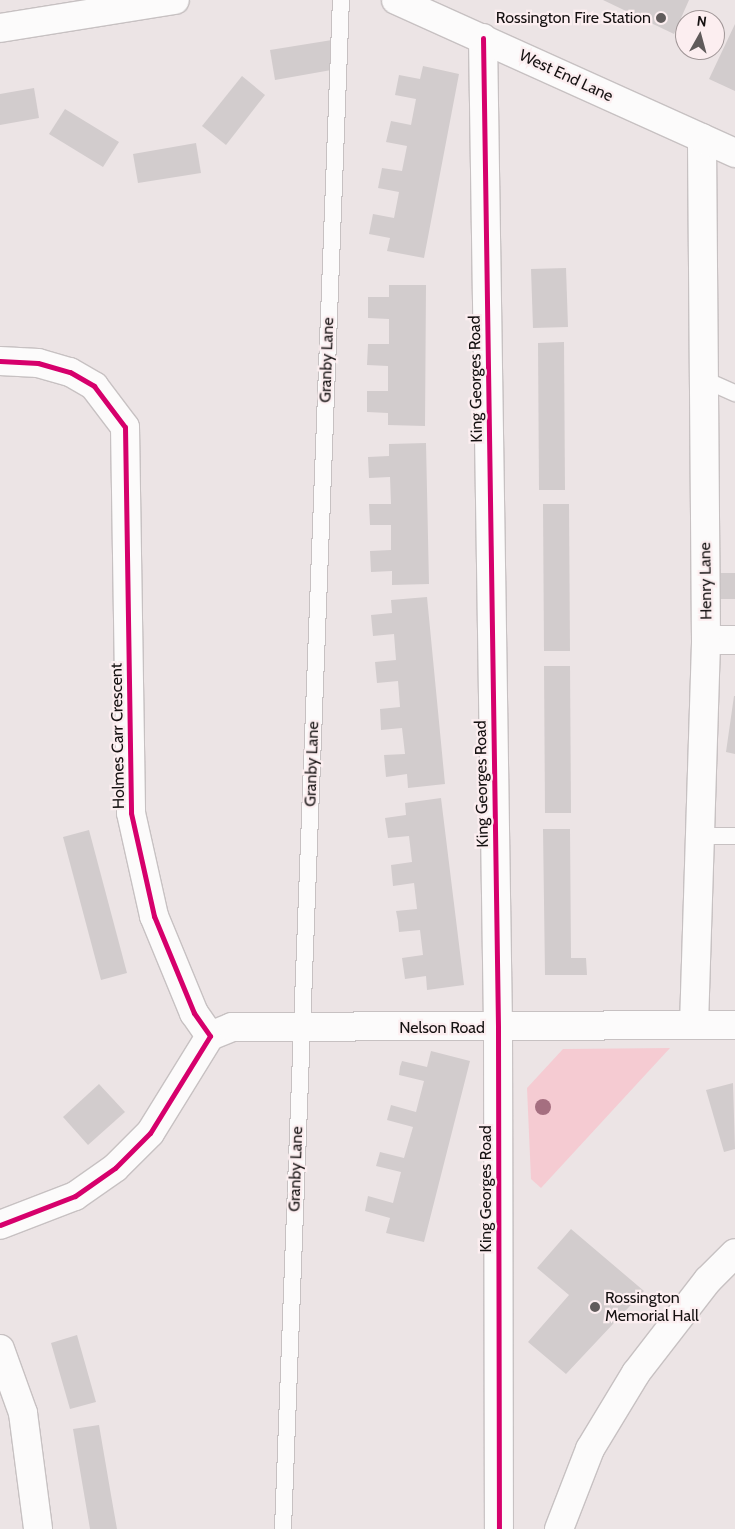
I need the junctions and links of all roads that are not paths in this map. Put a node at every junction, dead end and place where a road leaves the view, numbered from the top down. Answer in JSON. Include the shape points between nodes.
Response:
{"nodes":[{"id":1,"x":168,"y":0,"type":"edge"},
{"id":2,"x":341,"y":0,"type":"edge"},
{"id":3,"x":396,"y":0,"type":"edge"},
{"id":4,"x":0,"y":28,"type":"edge"},
{"id":5,"x":483,"y":38,"type":"junction"},
{"id":6,"x":702,"y":138,"type":"junction"},
{"id":7,"x":735,"y":153,"type":"edge"},
{"id":8,"x":0,"y":360,"type":"edge"},
{"id":9,"x":703,"y":380,"type":"junction"},
{"id":10,"x":735,"y":393,"type":"edge"},
{"id":11,"x":706,"y":640,"type":"junction"},
{"id":12,"x":735,"y":640,"type":"edge"},
{"id":13,"x":702,"y":836,"type":"junction"},
{"id":14,"x":735,"y":836,"type":"edge"},
{"id":15,"x":694,"y":1025,"type":"junction"},
{"id":16,"x":735,"y":1025,"type":"edge"},
{"id":17,"x":498,"y":1028,"type":"junction"},
{"id":18,"x":302,"y":1029,"type":"junction"},
{"id":19,"x":210,"y":1036,"type":"junction"},
{"id":20,"x":0,"y":1225,"type":"edge"},
{"id":21,"x":735,"y":1253,"type":"edge"},
{"id":22,"x":0,"y":1349,"type":"edge"},
{"id":23,"x":38,"y":1529,"type":"edge"},
{"id":24,"x":282,"y":1529,"type":"edge"},
{"id":25,"x":499,"y":1529,"type":"edge"},
{"id":26,"x":559,"y":1529,"type":"edge"}],
"edges":[{"from":1,"to":4,"type":"street"},
{"from":2,"to":18,"type":"lane","name":"Granby Lane"},
{"from":3,"to":5,"type":"street","name":"West End Lane"},
{"from":5,"to":6,"type":"street","name":"West End Lane"},
{"from":5,"to":17,"type":"street","name":"King Georges Road"},
{"from":6,"to":7,"type":"street","name":"West End Lane"},
{"from":6,"to":9,"type":"street","name":"Henry Lane"},
{"from":8,"to":19,"type":"street","name":"Holmes Carr Crescent","via":[[38,363],[70,372],[94,386],[125,427],[131,565],[131,813],[154,916],[194,1013]]},
{"from":9,"to":10,"type":"lane"},
{"from":9,"to":11,"type":"street","name":"Henry Lane"},
{"from":11,"to":12,"type":"street"},
{"from":11,"to":13,"type":"street","name":"Henry Lane"},
{"from":13,"to":14,"type":"lane"},
{"from":13,"to":15,"type":"street","name":"Henry Lane"},
{"from":15,"to":16,"type":"street","name":"Nelson Road"},
{"from":15,"to":17,"type":"street","name":"Nelson Road"},
{"from":17,"to":18,"type":"street","name":"Nelson Road"},
{"from":17,"to":25,"type":"street","name":"King Georges Road"},
{"from":18,"to":19,"type":"street","name":"Nelson Road","via":[[232,1027]]},
{"from":18,"to":24,"type":"lane","name":"Granby Lane"},
{"from":19,"to":20,"type":"street","via":[[150,1133],[115,1168],[75,1196]]},
{"from":21,"to":26,"type":"street","via":[[708,1280],[636,1373],[590,1449]]},
{"from":22,"to":23,"type":"street","via":[[23,1413]]}]}
